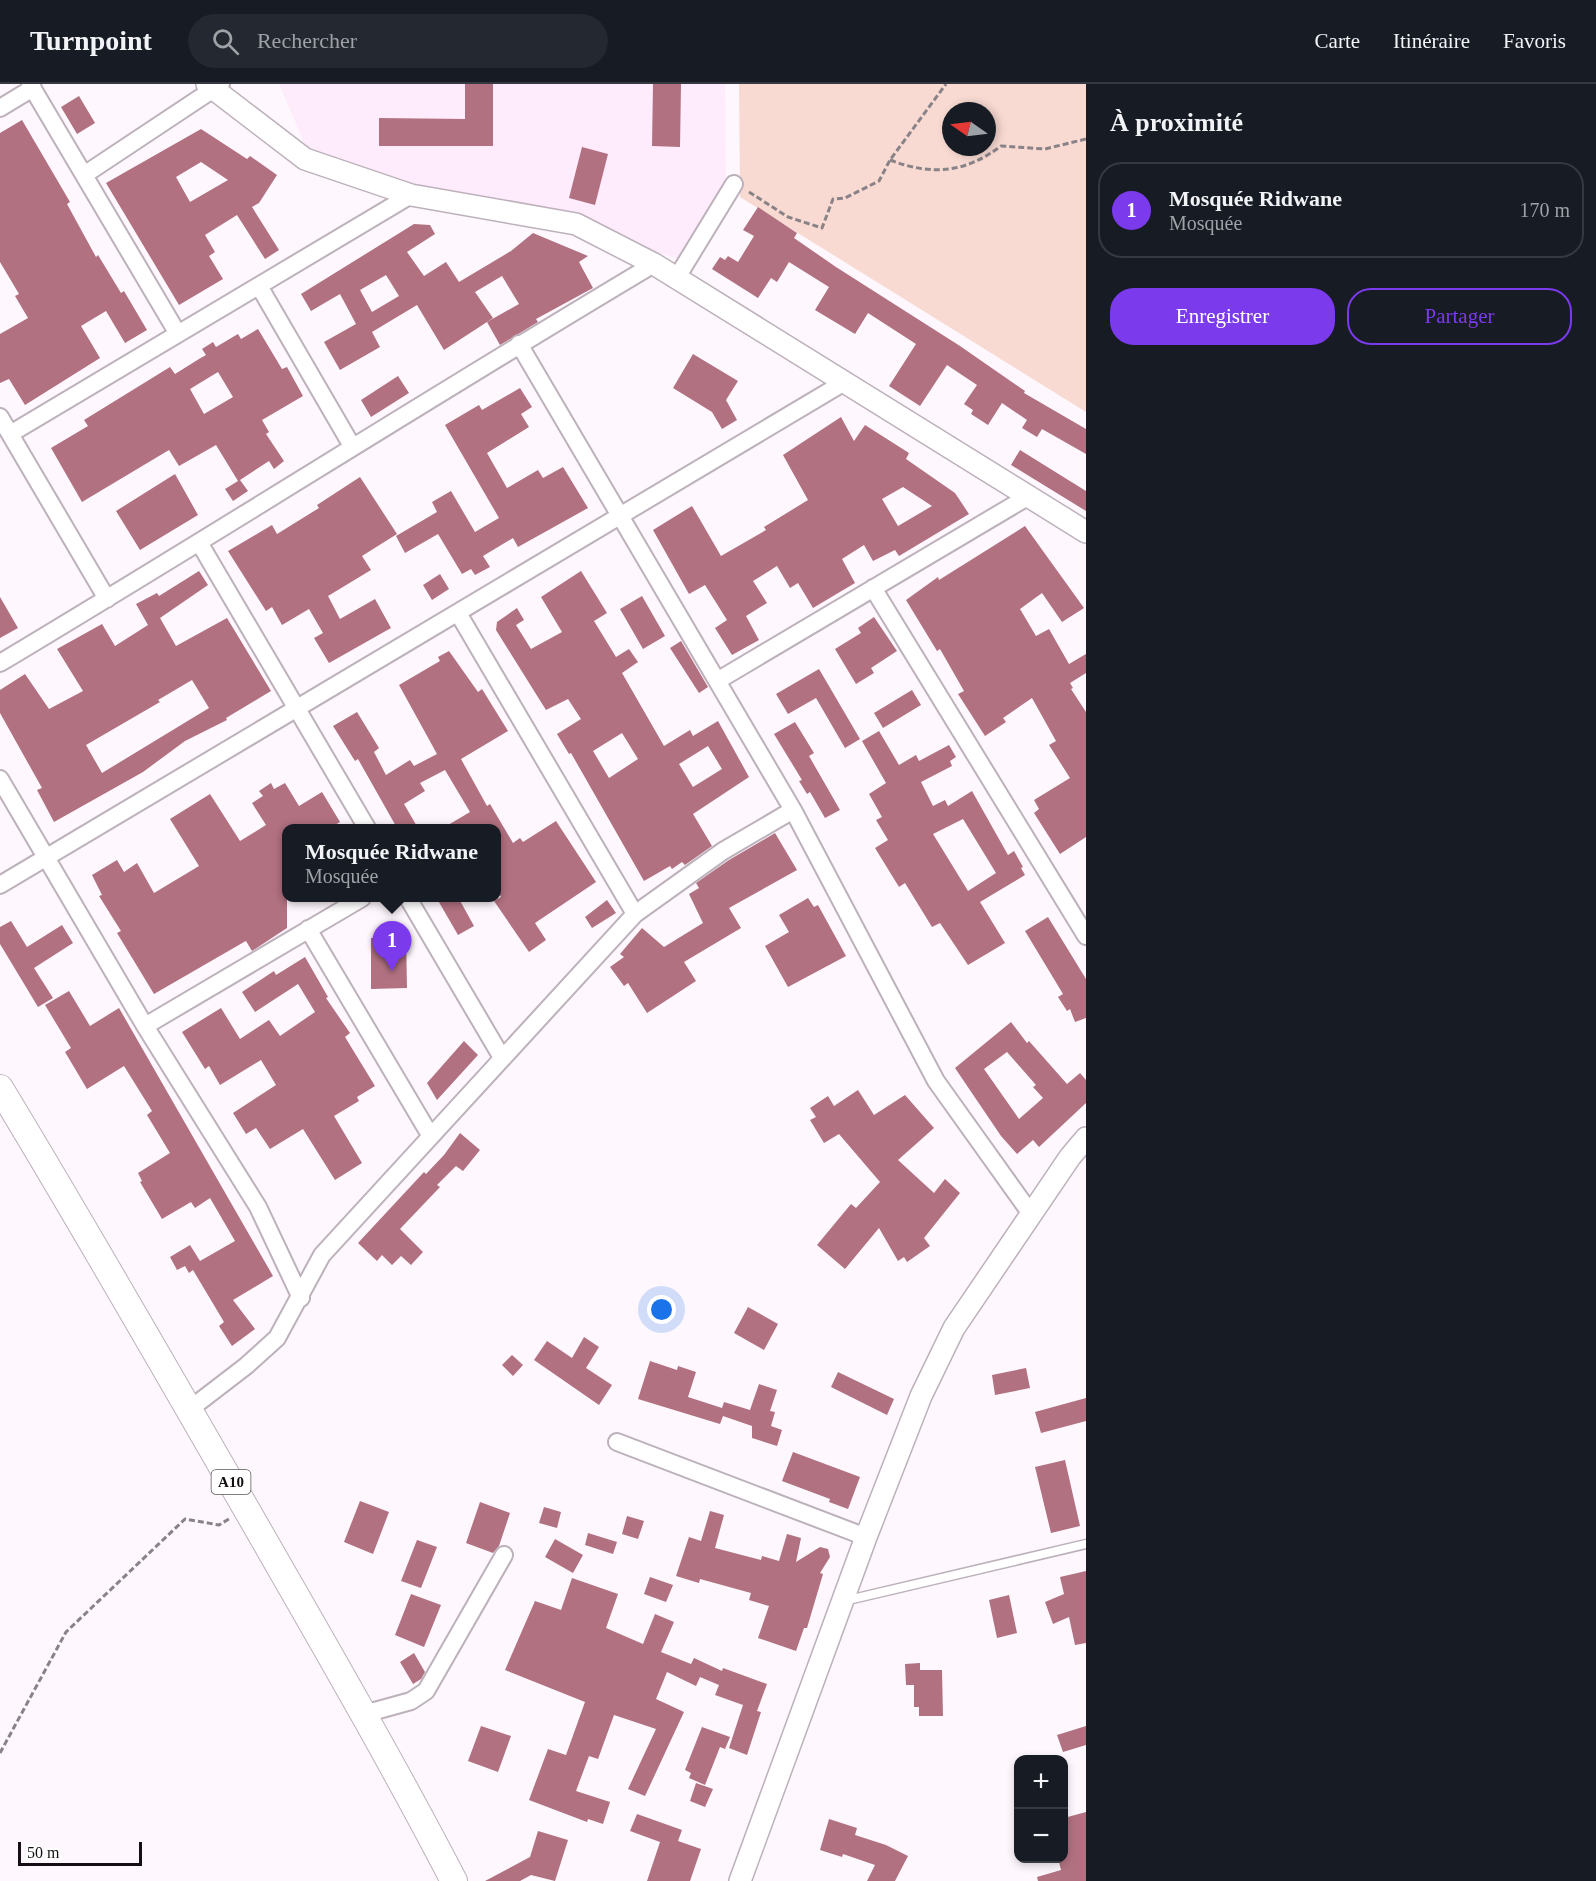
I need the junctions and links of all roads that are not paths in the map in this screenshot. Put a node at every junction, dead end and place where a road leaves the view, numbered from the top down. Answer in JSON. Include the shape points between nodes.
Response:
{"nodes":[{"id":1,"x":32,"y":86,"type":"edge"},
{"id":2,"x":214,"y":86,"type":"edge"},
{"id":3,"x":0,"y":108,"type":"edge"},
{"id":4,"x":84,"y":175,"type":"junction"},
{"id":5,"x":734,"y":184,"type":"road end"},
{"id":6,"x":411,"y":195,"type":"junction"},
{"id":7,"x":654,"y":264,"type":"junction"},
{"id":8,"x":676,"y":279,"type":"junction"},
{"id":9,"x":259,"y":286,"type":"junction"},
{"id":10,"x":177,"y":334,"type":"junction"},
{"id":11,"x":519,"y":344,"type":"junction"},
{"id":12,"x":843,"y":383,"type":"junction"},
{"id":13,"x":0,"y":417,"type":"edge"},
{"id":14,"x":10,"y":434,"type":"junction"},
{"id":15,"x":352,"y":446,"type":"junction"},
{"id":16,"x":1029,"y":496,"type":"junction"},
{"id":17,"x":620,"y":516,"type":"junction"},
{"id":18,"x":1086,"y":532,"type":"edge"},
{"id":19,"x":200,"y":544,"type":"junction"},
{"id":20,"x":873,"y":588,"type":"junction"},
{"id":21,"x":107,"y":599,"type":"junction"},
{"id":22,"x":458,"y":613,"type":"junction"},
{"id":23,"x":0,"y":663,"type":"edge"},
{"id":24,"x":717,"y":681,"type":"junction"},
{"id":25,"x":297,"y":708,"type":"junction"},
{"id":26,"x":0,"y":779,"type":"edge"},
{"id":27,"x":793,"y":810,"type":"junction"},
{"id":28,"x":366,"y":824,"type":"edge"},
{"id":29,"x":46,"y":858,"type":"junction"},
{"id":30,"x":0,"y":885,"type":"edge"},
{"id":31,"x":354,"y":902,"type":"edge"},
{"id":32,"x":411,"y":902,"type":"edge"},
{"id":33,"x":635,"y":914,"type":"junction"},
{"id":34,"x":309,"y":929,"type":"junction"},
{"id":35,"x":1086,"y":936,"type":"edge"},
{"id":36,"x":146,"y":1026,"type":"junction"},
{"id":37,"x":501,"y":1056,"type":"junction"},
{"id":38,"x":0,"y":1088,"type":"edge"},
{"id":39,"x":430,"y":1135,"type":"junction"},
{"id":40,"x":1086,"y":1138,"type":"edge"},
{"id":41,"x":1031,"y":1214,"type":"junction"},
{"id":42,"x":301,"y":1298,"type":"junction"},
{"id":43,"x":190,"y":1409,"type":"junction"},
{"id":44,"x":617,"y":1442,"type":"dead end"},
{"id":45,"x":866,"y":1537,"type":"junction"},
{"id":46,"x":1086,"y":1544,"type":"edge"},
{"id":47,"x":504,"y":1556,"type":"dead end"},
{"id":48,"x":844,"y":1601,"type":"junction"},
{"id":49,"x":364,"y":1714,"type":"junction"},
{"id":50,"x":454,"y":1881,"type":"edge"},
{"id":51,"x":740,"y":1881,"type":"edge"}],
"edges":[{"from":1,"to":3,"type":"street"},
{"from":1,"to":4,"type":"street"},
{"from":2,"to":4,"type":"street"},
{"from":2,"to":6,"type":"street","via":[[305,159]]},
{"from":4,"to":10,"type":"street"},
{"from":5,"to":8,"type":"street"},
{"from":6,"to":7,"type":"street","via":[[576,224]]},
{"from":6,"to":9,"type":"street"},
{"from":7,"to":8,"type":"street"},
{"from":7,"to":11,"type":"street"},
{"from":8,"to":12,"type":"street"},
{"from":9,"to":10,"type":"street"},
{"from":9,"to":15,"type":"street"},
{"from":10,"to":14,"type":"street"},
{"from":11,"to":15,"type":"street"},
{"from":11,"to":17,"type":"street"},
{"from":12,"to":16,"type":"street"},
{"from":12,"to":17,"type":"street"},
{"from":13,"to":14,"type":"street"},
{"from":14,"to":21,"type":"street"},
{"from":15,"to":19,"type":"street"},
{"from":16,"to":18,"type":"street"},
{"from":16,"to":20,"type":"street"},
{"from":17,"to":22,"type":"street"},
{"from":17,"to":24,"type":"street"},
{"from":19,"to":21,"type":"street"},
{"from":19,"to":25,"type":"street"},
{"from":20,"to":24,"type":"street"},
{"from":20,"to":35,"type":"street"},
{"from":21,"to":23,"type":"street"},
{"from":22,"to":25,"type":"street"},
{"from":22,"to":33,"type":"street"},
{"from":24,"to":27,"type":"street"},
{"from":25,"to":28,"type":"street"},
{"from":25,"to":29,"type":"street"},
{"from":26,"to":29,"type":"street"},
{"from":27,"to":33,"type":"street","via":[[723,851]]},
{"from":27,"to":41,"type":"street","via":[[936,1081]]},
{"from":29,"to":30,"type":"street"},
{"from":29,"to":36,"type":"street"},
{"from":31,"to":34,"type":"street"},
{"from":32,"to":37,"type":"street"},
{"from":33,"to":37,"type":"street"},
{"from":34,"to":36,"type":"street"},
{"from":34,"to":39,"type":"street"},
{"from":36,"to":42,"type":"street","via":[[258,1207]]},
{"from":37,"to":39,"type":"street"},
{"from":38,"to":43,"type":"main road","number":"A10"},
{"from":39,"to":42,"type":"street","via":[[322,1255]]},
{"from":40,"to":41,"type":"street"},
{"from":41,"to":45,"type":"street","via":[[954,1328],[921,1396]]},
{"from":42,"to":43,"type":"street","via":[[277,1338]]},
{"from":43,"to":49,"type":"main road","number":"A10"},
{"from":44,"to":45,"type":"street"},
{"from":45,"to":48,"type":"street"},
{"from":46,"to":48,"type":"lane"},
{"from":47,"to":49,"type":"street","via":[[426,1691],[411,1701]]},
{"from":48,"to":51,"type":"street"},
{"from":49,"to":50,"type":"main road","number":"A10"}]}
